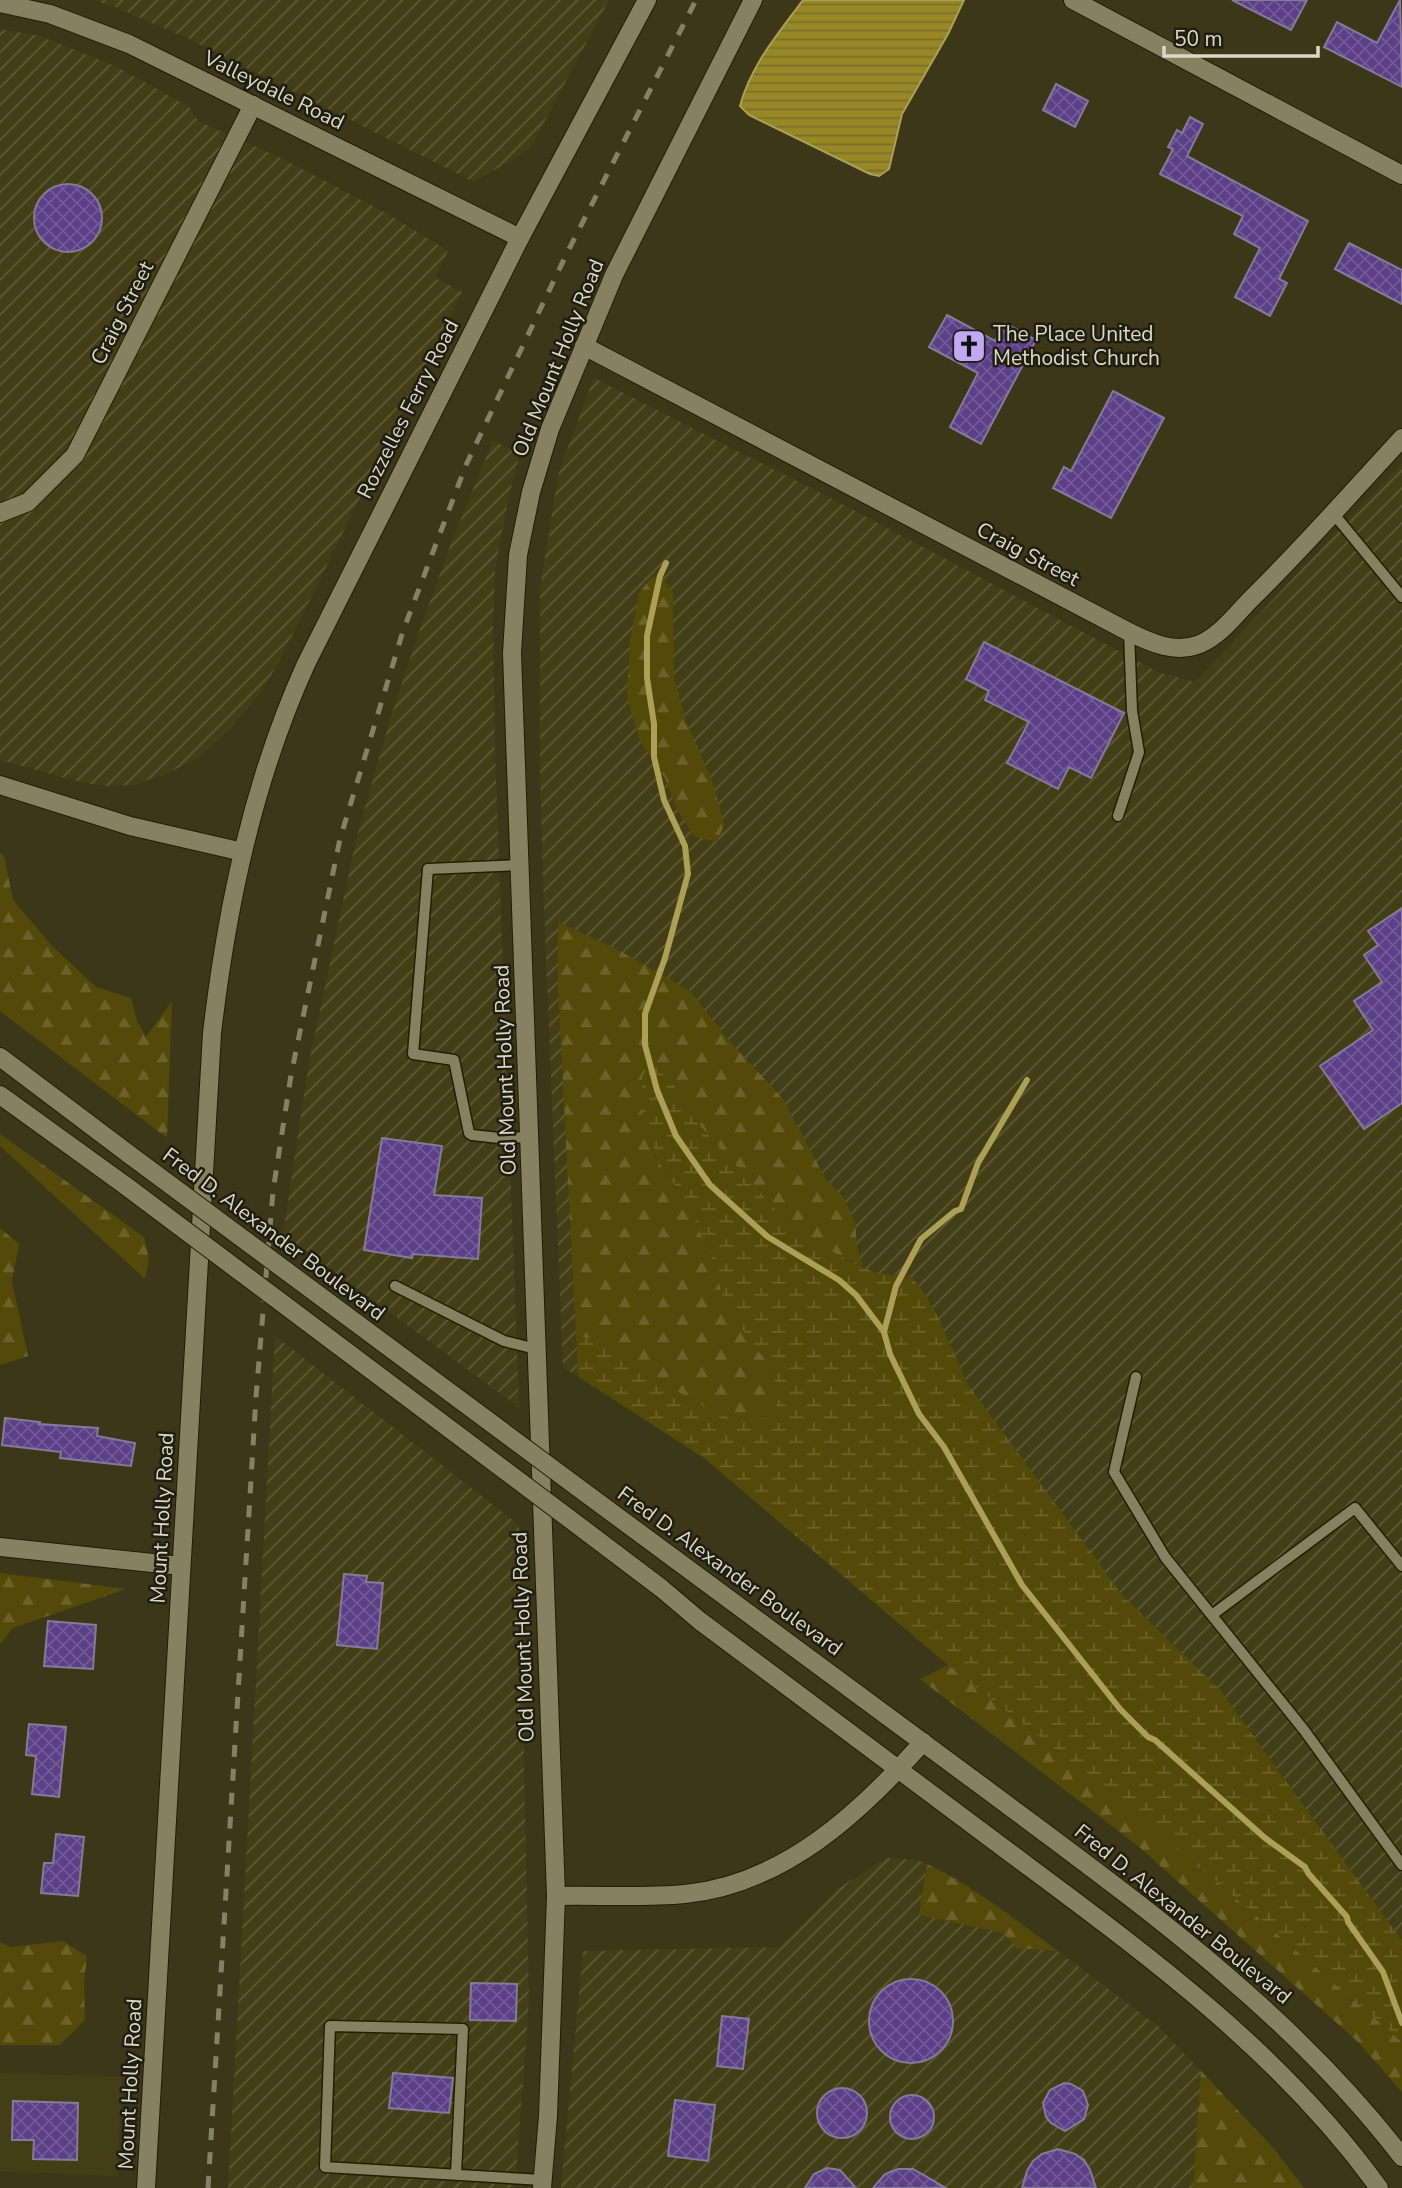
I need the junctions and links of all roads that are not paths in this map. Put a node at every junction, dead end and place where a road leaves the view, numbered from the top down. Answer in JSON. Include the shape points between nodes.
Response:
{"nodes":[{"id":1,"x":647,"y":0,"type":"edge"},
{"id":2,"x":753,"y":0,"type":"edge"},
{"id":3,"x":1073,"y":0,"type":"edge"},
{"id":4,"x":5,"y":3,"type":"edge"},
{"id":5,"x":253,"y":105,"type":"junction"},
{"id":6,"x":1402,"y":175,"type":"edge"},
{"id":7,"x":520,"y":238,"type":"junction"},
{"id":8,"x":584,"y":346,"type":"junction"},
{"id":9,"x":1402,"y":438,"type":"edge"},
{"id":10,"x":0,"y":513,"type":"edge"},
{"id":11,"x":1332,"y":513,"type":"junction"},
{"id":12,"x":1402,"y":597,"type":"edge"},
{"id":13,"x":1129,"y":632,"type":"junction"},
{"id":14,"x":0,"y":785,"type":"edge"},
{"id":15,"x":1118,"y":816,"type":"dead end"},
{"id":16,"x":243,"y":852,"type":"junction"},
{"id":17,"x":519,"y":865,"type":"junction"},
{"id":18,"x":0,"y":1057,"type":"edge"},
{"id":19,"x":0,"y":1095,"type":"edge"},
{"id":20,"x":531,"y":1137,"type":"junction"},
{"id":21,"x":395,"y":1286,"type":"dead end"},
{"id":22,"x":536,"y":1349,"type":"junction"},
{"id":23,"x":1136,"y":1377,"type":"dead end"},
{"id":24,"x":0,"y":1547,"type":"edge"},
{"id":25,"x":181,"y":1566,"type":"junction"},
{"id":26,"x":1402,"y":1566,"type":"edge"},
{"id":27,"x":1212,"y":1615,"type":"junction"},
{"id":28,"x":923,"y":1742,"type":"junction"},
{"id":29,"x":898,"y":1770,"type":"junction"},
{"id":30,"x":1402,"y":1865,"type":"edge"},
{"id":31,"x":556,"y":1896,"type":"junction"},
{"id":32,"x":1402,"y":2157,"type":"edge"},
{"id":33,"x":456,"y":2175,"type":"junction"},
{"id":34,"x":543,"y":2184,"type":"edge"},
{"id":35,"x":146,"y":2188,"type":"edge"},
{"id":36,"x":1380,"y":2188,"type":"edge"}],
"edges":[{"from":1,"to":7,"type":"street","name":"Rozzelles Ferry Road"},
{"from":2,"to":8,"type":"street","name":"Old Mount Holly Road","via":[[614,275]]},
{"from":3,"to":6,"type":"street"},
{"from":4,"to":5,"type":"street","name":"Valleydale Road","via":[[50,14],[129,44]]},
{"from":5,"to":7,"type":"street","name":"Valleydale Road"},
{"from":5,"to":10,"type":"street","name":"Craig Street","via":[[75,455],[28,502]]},
{"from":7,"to":16,"type":"street","name":"Rozzelles Ferry Road","via":[[301,674],[263,775]]},
{"from":8,"to":13,"type":"street","name":"Craig Street"},
{"from":8,"to":17,"type":"street","name":"Old Mount Holly Road","via":[[550,429],[519,555],[512,653]]},
{"from":9,"to":11,"type":"street","name":"Craig Street"},
{"from":11,"to":12,"type":"lane"},
{"from":11,"to":13,"type":"street","name":"Craig Street","via":[[1215,636],[1179,648],[1160,646]]},
{"from":13,"to":15,"type":"lane","via":[[1132,711],[1139,752]]},
{"from":14,"to":16,"type":"street","via":[[130,826]]},
{"from":16,"to":25,"type":"street","name":"Mount Holly Road","via":[[221,953],[212,1033]]},
{"from":17,"to":20,"type":"street","name":"Old Mount Holly Road"},
{"from":17,"to":20,"type":"lane","via":[[428,869],[413,1054],[454,1060],[469,1133]]},
{"from":18,"to":28,"type":"street","name":"Fred D. Alexander Boulevard","bridge":true},
{"from":19,"to":29,"type":"street","bridge":true},
{"from":20,"to":22,"type":"street","name":"Old Mount Holly Road"},
{"from":21,"to":22,"type":"lane","via":[[504,1341]]},
{"from":22,"to":31,"type":"street","name":"Old Mount Holly Road"},
{"from":23,"to":27,"type":"lane","via":[[1114,1472],[1165,1557]]},
{"from":24,"to":25,"type":"street"},
{"from":25,"to":35,"type":"street","name":"Mount Holly Road"},
{"from":26,"to":27,"type":"lane","via":[[1355,1508]]},
{"from":27,"to":30,"type":"lane","via":[[1304,1730]]},
{"from":28,"to":29,"type":"street"},
{"from":28,"to":32,"type":"street","name":"Fred D. Alexander Boulevard","via":[[1240,1985],[1319,2061]]},
{"from":29,"to":31,"type":"street","via":[[829,1833],[782,1863],[738,1883],[684,1894]]},
{"from":29,"to":36,"type":"street","via":[[1222,2016],[1302,2097]]},
{"from":31,"to":34,"type":"street","name":"Old Mount Holly Road"},
{"from":33,"to":33,"type":"lane","via":[[463,2029],[330,2026],[325,2167]]},
{"from":33,"to":34,"type":"lane"}]}
